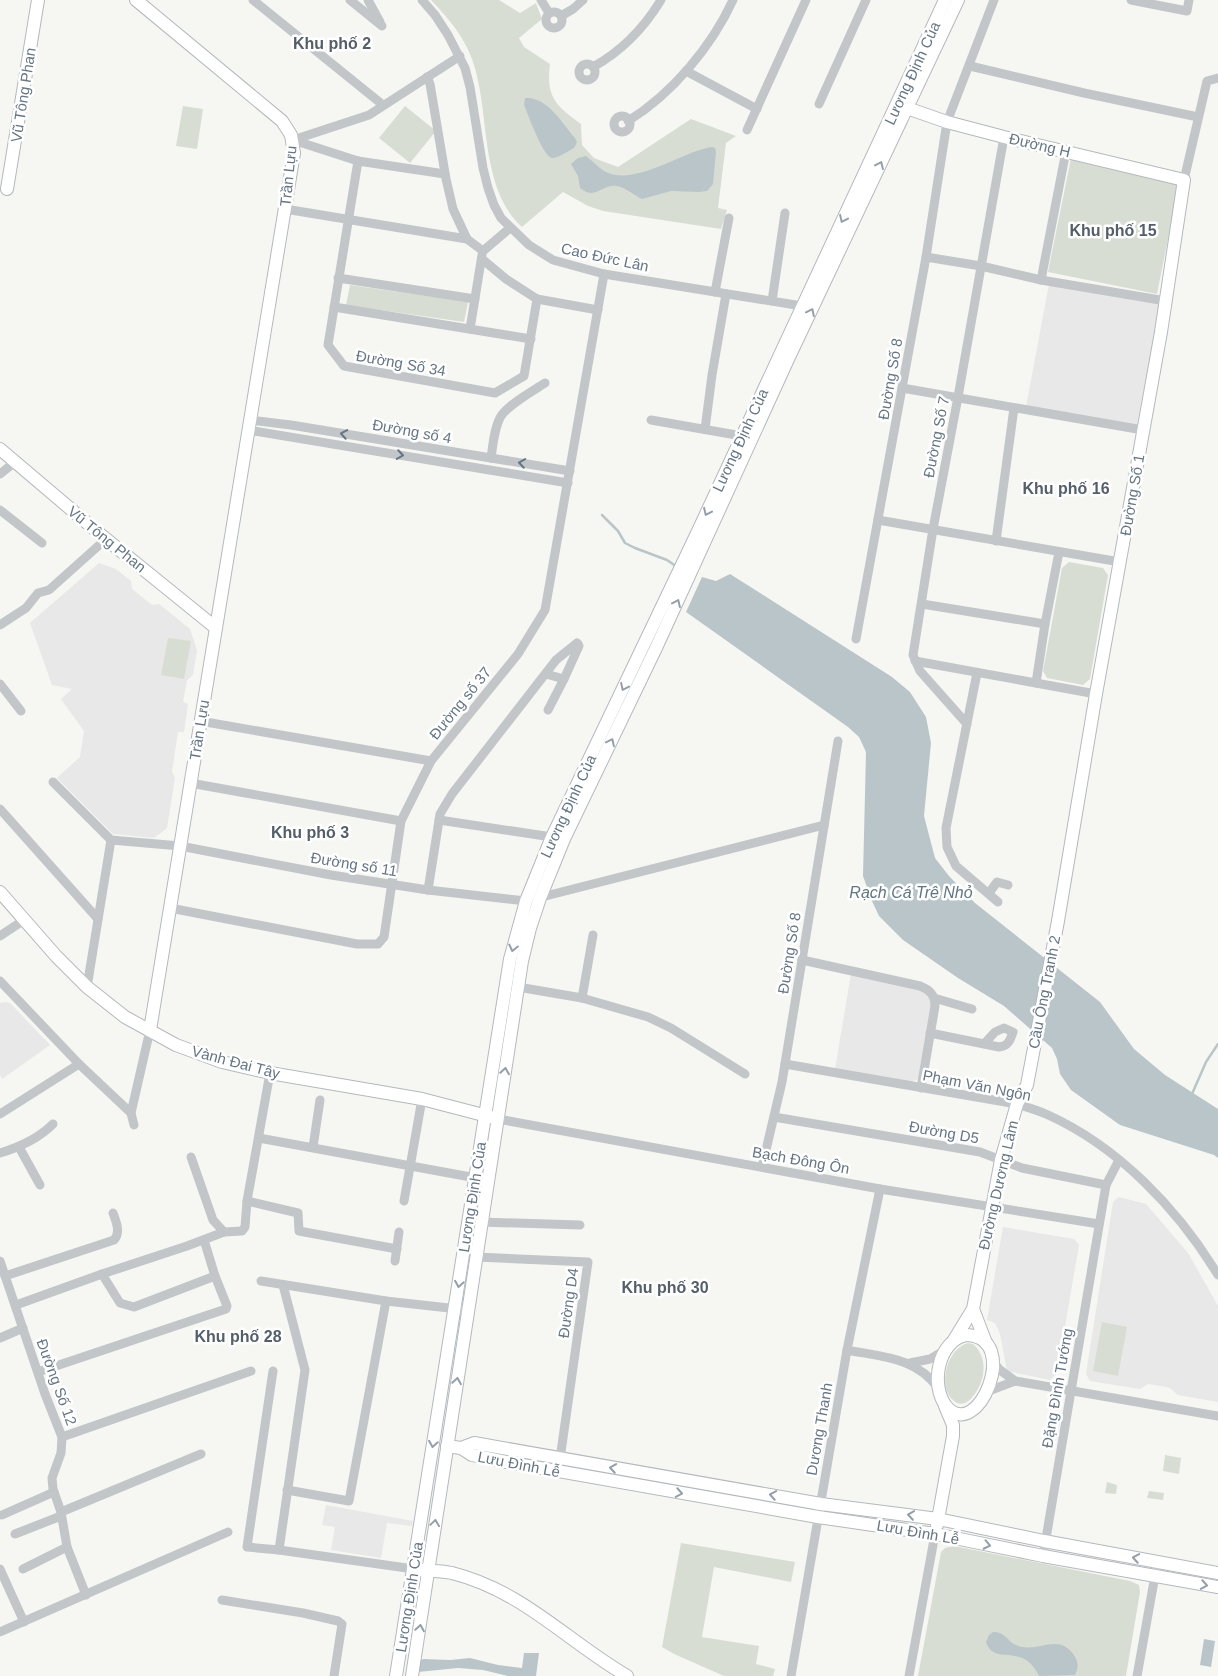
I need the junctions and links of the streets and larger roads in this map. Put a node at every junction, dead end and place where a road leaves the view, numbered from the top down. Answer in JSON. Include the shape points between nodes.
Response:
{"nodes":[{"id":1,"x":38,"y":0,"type":"edge"},
{"id":2,"x":136,"y":0,"type":"edge"},
{"id":3,"x":253,"y":0,"type":"edge"},
{"id":4,"x":350,"y":0,"type":"edge"},
{"id":5,"x":368,"y":0,"type":"edge"},
{"id":6,"x":422,"y":0,"type":"edge"},
{"id":7,"x":541,"y":0,"type":"edge"},
{"id":8,"x":583,"y":0,"type":"edge"},
{"id":9,"x":661,"y":0,"type":"edge"},
{"id":10,"x":733,"y":0,"type":"edge"},
{"id":11,"x":806,"y":0,"type":"edge"},
{"id":12,"x":866,"y":0,"type":"edge"},
{"id":13,"x":945,"y":0,"type":"edge"},
{"id":14,"x":958,"y":0,"type":"edge"},
{"id":15,"x":994,"y":0,"type":"edge"},
{"id":16,"x":1131,"y":0,"type":"edge"},
{"id":17,"x":1189,"y":0,"type":"edge"},
{"id":18,"x":549,"y":14,"type":"junction"},
{"id":19,"x":561,"y":16,"type":"junction"},
{"id":20,"x":460,"y":56,"type":"junction"},
{"id":21,"x":970,"y":66,"type":"junction"},
{"id":22,"x":593,"y":67,"type":"dead end"},
{"id":23,"x":686,"y":71,"type":"junction"},
{"id":24,"x":427,"y":77,"type":"junction"},
{"id":25,"x":1218,"y":78,"type":"edge"},
{"id":26,"x":818,"y":104,"type":"dead end"},
{"id":27,"x":383,"y":105,"type":"junction"},
{"id":28,"x":902,"y":107,"type":"junction"},
{"id":29,"x":757,"y":109,"type":"junction"},
{"id":30,"x":1198,"y":117,"type":"junction"},
{"id":31,"x":628,"y":121,"type":"dead end"},
{"id":32,"x":947,"y":122,"type":"junction"},
{"id":33,"x":748,"y":130,"type":"dead end"},
{"id":34,"x":1004,"y":137,"type":"junction"},
{"id":35,"x":293,"y":140,"type":"junction"},
{"id":36,"x":1066,"y":151,"type":"junction"},
{"id":37,"x":358,"y":161,"type":"junction"},
{"id":38,"x":445,"y":174,"type":"junction"},
{"id":39,"x":1184,"y":180,"type":"junction"},
{"id":40,"x":7,"y":189,"type":"dead end"},
{"id":41,"x":285,"y":209,"type":"junction"},
{"id":42,"x":786,"y":213,"type":"dead end"},
{"id":43,"x":729,"y":218,"type":"dead end"},
{"id":44,"x":348,"y":220,"type":"junction"},
{"id":45,"x":510,"y":228,"type":"junction"},
{"id":46,"x":466,"y":239,"type":"junction"},
{"id":47,"x":482,"y":255,"type":"junction"},
{"id":48,"x":926,"y":257,"type":"junction"},
{"id":49,"x":981,"y":266,"type":"junction"},
{"id":50,"x":604,"y":274,"type":"junction"},
{"id":51,"x":338,"y":278,"type":"junction"},
{"id":52,"x":1041,"y":280,"type":"junction"},
{"id":53,"x":715,"y":292,"type":"junction"},
{"id":54,"x":726,"y":294,"type":"junction"},
{"id":55,"x":475,"y":299,"type":"junction"},
{"id":56,"x":537,"y":299,"type":"junction"},
{"id":57,"x":772,"y":301,"type":"junction"},
{"id":58,"x":1166,"y":301,"type":"junction"},
{"id":59,"x":802,"y":306,"type":"junction"},
{"id":60,"x":334,"y":307,"type":"junction"},
{"id":61,"x":598,"y":310,"type":"junction"},
{"id":62,"x":470,"y":329,"type":"junction"},
{"id":63,"x":531,"y":339,"type":"junction"},
{"id":64,"x":545,"y":383,"type":"dead end"},
{"id":65,"x":902,"y":388,"type":"junction"},
{"id":66,"x":958,"y":397,"type":"junction"},
{"id":67,"x":1014,"y":408,"type":"junction"},
{"id":68,"x":652,"y":420,"type":"dead end"},
{"id":69,"x":249,"y":425,"type":"junction"},
{"id":70,"x":706,"y":429,"type":"junction"},
{"id":71,"x":1143,"y":430,"type":"junction"},
{"id":72,"x":742,"y":436,"type":"junction"},
{"id":73,"x":0,"y":449,"type":"edge"},
{"id":74,"x":490,"y":458,"type":"junction"},
{"id":75,"x":15,"y":462,"type":"junction"},
{"id":76,"x":570,"y":471,"type":"junction"},
{"id":77,"x":0,"y":474,"type":"edge"},
{"id":78,"x":568,"y":483,"type":"junction"},
{"id":79,"x":0,"y":510,"type":"edge"},
{"id":80,"x":878,"y":520,"type":"junction"},
{"id":81,"x":933,"y":529,"type":"junction"},
{"id":82,"x":704,"y":530,"type":"junction"},
{"id":83,"x":106,"y":539,"type":"junction"},
{"id":84,"x":996,"y":541,"type":"junction"},
{"id":85,"x":42,"y":543,"type":"dead end"},
{"id":86,"x":1059,"y":552,"type":"junction"},
{"id":87,"x":1120,"y":562,"type":"junction"},
{"id":88,"x":922,"y":604,"type":"junction"},
{"id":89,"x":1045,"y":624,"type":"junction"},
{"id":90,"x":0,"y":626,"type":"edge"},
{"id":91,"x":216,"y":628,"type":"junction"},
{"id":92,"x":856,"y":639,"type":"dead end"},
{"id":93,"x":650,"y":645,"type":"junction"},
{"id":94,"x":915,"y":661,"type":"junction"},
{"id":95,"x":977,"y":673,"type":"junction"},
{"id":96,"x":546,"y":674,"type":"junction"},
{"id":97,"x":564,"y":678,"type":"junction"},
{"id":98,"x":1036,"y":683,"type":"junction"},
{"id":99,"x":0,"y":684,"type":"edge"},
{"id":100,"x":1096,"y":694,"type":"junction"},
{"id":101,"x":548,"y":710,"type":"dead end"},
{"id":102,"x":21,"y":711,"type":"dead end"},
{"id":103,"x":200,"y":721,"type":"junction"},
{"id":104,"x":967,"y":724,"type":"junction"},
{"id":105,"x":838,"y":742,"type":"dead end"},
{"id":106,"x":430,"y":761,"type":"junction"},
{"id":107,"x":53,"y":782,"type":"dead end"},
{"id":108,"x":190,"y":783,"type":"junction"},
{"id":109,"x":0,"y":809,"type":"edge"},
{"id":110,"x":439,"y":820,"type":"junction"},
{"id":111,"x":401,"y":821,"type":"junction"},
{"id":112,"x":824,"y":825,"type":"junction"},
{"id":113,"x":552,"y":837,"type":"junction"},
{"id":114,"x":111,"y":840,"type":"junction"},
{"id":115,"x":180,"y":846,"type":"junction"},
{"id":116,"x":392,"y":884,"type":"junction"},
{"id":117,"x":1008,"y":885,"type":"dead end"},
{"id":118,"x":428,"y":890,"type":"junction"},
{"id":119,"x":0,"y":892,"type":"edge"},
{"id":120,"x":988,"y":893,"type":"junction"},
{"id":121,"x":540,"y":898,"type":"junction"},
{"id":122,"x":526,"y":901,"type":"junction"},
{"id":123,"x":998,"y":902,"type":"dead end"},
{"id":124,"x":170,"y":908,"type":"junction"},
{"id":125,"x":98,"y":919,"type":"junction"},
{"id":126,"x":24,"y":920,"type":"junction"},
{"id":127,"x":1058,"y":921,"type":"joint"},
{"id":128,"x":593,"y":935,"type":"dead end"},
{"id":129,"x":0,"y":936,"type":"edge"},
{"id":130,"x":802,"y":960,"type":"junction"},
{"id":131,"x":0,"y":981,"type":"edge"},
{"id":132,"x":87,"y":987,"type":"junction"},
{"id":133,"x":518,"y":987,"type":"junction"},
{"id":134,"x":4,"y":992,"type":"edge"},
{"id":135,"x":582,"y":998,"type":"junction"},
{"id":136,"x":934,"y":998,"type":"junction"},
{"id":137,"x":972,"y":1009,"type":"dead end"},
{"id":138,"x":150,"y":1030,"type":"junction"},
{"id":139,"x":930,"y":1033,"type":"junction"},
{"id":140,"x":984,"y":1044,"type":"dead end"},
{"id":141,"x":79,"y":1064,"type":"junction"},
{"id":142,"x":785,"y":1064,"type":"junction"},
{"id":143,"x":1031,"y":1064,"type":"joint"},
{"id":144,"x":270,"y":1073,"type":"junction"},
{"id":145,"x":745,"y":1074,"type":"dead end"},
{"id":146,"x":921,"y":1088,"type":"junction"},
{"id":147,"x":422,"y":1099,"type":"junction"},
{"id":148,"x":320,"y":1100,"type":"dead end"},
{"id":149,"x":1017,"y":1104,"type":"junction"},
{"id":150,"x":132,"y":1113,"type":"junction"},
{"id":151,"x":0,"y":1114,"type":"edge"},
{"id":152,"x":485,"y":1114,"type":"junction"},
{"id":153,"x":774,"y":1117,"type":"junction"},
{"id":154,"x":498,"y":1119,"type":"junction"},
{"id":155,"x":53,"y":1124,"type":"dead end"},
{"id":156,"x":134,"y":1125,"type":"dead end"},
{"id":157,"x":259,"y":1138,"type":"junction"},
{"id":158,"x":19,"y":1147,"type":"junction"},
{"id":159,"x":313,"y":1148,"type":"junction"},
{"id":160,"x":0,"y":1154,"type":"edge"},
{"id":161,"x":191,"y":1157,"type":"dead end"},
{"id":162,"x":1001,"y":1160,"type":"junction"},
{"id":163,"x":1119,"y":1160,"type":"junction"},
{"id":164,"x":410,"y":1167,"type":"junction"},
{"id":165,"x":762,"y":1167,"type":"junction"},
{"id":166,"x":476,"y":1178,"type":"junction"},
{"id":167,"x":40,"y":1184,"type":"dead end"},
{"id":168,"x":1106,"y":1185,"type":"junction"},
{"id":169,"x":880,"y":1189,"type":"junction"},
{"id":170,"x":247,"y":1201,"type":"junction"},
{"id":171,"x":404,"y":1201,"type":"dead end"},
{"id":172,"x":992,"y":1207,"type":"junction"},
{"id":173,"x":113,"y":1212,"type":"dead end"},
{"id":174,"x":481,"y":1222,"type":"junction"},
{"id":175,"x":1099,"y":1224,"type":"junction"},
{"id":176,"x":580,"y":1225,"type":"dead end"},
{"id":177,"x":224,"y":1232,"type":"junction"},
{"id":178,"x":400,"y":1232,"type":"dead end"},
{"id":179,"x":204,"y":1240,"type":"junction"},
{"id":180,"x":396,"y":1249,"type":"junction"},
{"id":181,"x":476,"y":1257,"type":"junction"},
{"id":182,"x":0,"y":1261,"type":"edge"},
{"id":183,"x":395,"y":1261,"type":"dead end"},
{"id":184,"x":102,"y":1274,"type":"junction"},
{"id":185,"x":1218,"y":1275,"type":"edge"},
{"id":186,"x":5,"y":1276,"type":"junction"},
{"id":187,"x":215,"y":1276,"type":"junction"},
{"id":188,"x":261,"y":1281,"type":"dead end"},
{"id":189,"x":283,"y":1285,"type":"junction"},
{"id":190,"x":386,"y":1301,"type":"junction"},
{"id":191,"x":16,"y":1305,"type":"junction"},
{"id":192,"x":461,"y":1309,"type":"junction"},
{"id":193,"x":973,"y":1309,"type":"junction"},
{"id":194,"x":23,"y":1328,"type":"junction"},
{"id":195,"x":0,"y":1338,"type":"edge"},
{"id":196,"x":950,"y":1345,"type":"junction"},
{"id":197,"x":847,"y":1350,"type":"junction"},
{"id":198,"x":990,"y":1353,"type":"junction"},
{"id":199,"x":910,"y":1363,"type":"junction"},
{"id":200,"x":251,"y":1371,"type":"dead end"},
{"id":201,"x":273,"y":1371,"type":"dead end"},
{"id":202,"x":38,"y":1372,"type":"junction"},
{"id":203,"x":1015,"y":1381,"type":"junction"},
{"id":204,"x":939,"y":1388,"type":"junction"},
{"id":205,"x":1070,"y":1391,"type":"junction"},
{"id":206,"x":986,"y":1392,"type":"junction"},
{"id":207,"x":943,"y":1401,"type":"junction"},
{"id":208,"x":977,"y":1406,"type":"junction"},
{"id":209,"x":1218,"y":1416,"type":"edge"},
{"id":210,"x":952,"y":1436,"type":"junction"},
{"id":211,"x":62,"y":1437,"type":"junction"},
{"id":212,"x":447,"y":1446,"type":"junction"},
{"id":213,"x":461,"y":1448,"type":"junction"},
{"id":214,"x":201,"y":1454,"type":"dead end"},
{"id":215,"x":560,"y":1459,"type":"junction"},
{"id":216,"x":287,"y":1490,"type":"junction"},
{"id":217,"x":54,"y":1492,"type":"junction"},
{"id":218,"x":821,"y":1504,"type":"junction"},
{"id":219,"x":61,"y":1514,"type":"junction"},
{"id":220,"x":2,"y":1515,"type":"dead end"},
{"id":221,"x":818,"y":1517,"type":"junction"},
{"id":222,"x":938,"y":1519,"type":"junction"},
{"id":223,"x":228,"y":1532,"type":"dead end"},
{"id":224,"x":15,"y":1534,"type":"dead end"},
{"id":225,"x":935,"y":1534,"type":"junction"},
{"id":226,"x":1044,"y":1542,"type":"junction"},
{"id":227,"x":68,"y":1547,"type":"junction"},
{"id":228,"x":279,"y":1550,"type":"junction"},
{"id":229,"x":1043,"y":1556,"type":"junction"},
{"id":230,"x":1158,"y":1562,"type":"junction"},
{"id":231,"x":0,"y":1569,"type":"edge"},
{"id":232,"x":23,"y":1569,"type":"dead end"},
{"id":233,"x":414,"y":1569,"type":"junction"},
{"id":234,"x":429,"y":1571,"type":"junction"},
{"id":235,"x":1218,"y":1573,"type":"edge"},
{"id":236,"x":1155,"y":1576,"type":"junction"},
{"id":237,"x":1218,"y":1587,"type":"edge"},
{"id":238,"x":86,"y":1595,"type":"junction"},
{"id":239,"x":222,"y":1600,"type":"dead end"},
{"id":240,"x":24,"y":1622,"type":"junction"},
{"id":241,"x":0,"y":1632,"type":"edge"},
{"id":242,"x":334,"y":1676,"type":"edge"},
{"id":243,"x":396,"y":1676,"type":"edge"},
{"id":244,"x":412,"y":1676,"type":"edge"},
{"id":245,"x":627,"y":1676,"type":"edge"},
{"id":246,"x":791,"y":1676,"type":"edge"},
{"id":247,"x":909,"y":1676,"type":"edge"},
{"id":248,"x":1137,"y":1676,"type":"edge"}],
"edges":[{"from":1,"to":40,"type":"street","name":"Vũ Tông Phan"},
{"from":2,"to":35,"type":"street","name":"Trần Lựu","via":[[277,117]]},
{"from":3,"to":27,"type":"street"},
{"from":4,"to":5,"type":"street","via":[[382,26]]},
{"from":6,"to":20,"type":"street","name":"Cao Đức Lân"},
{"from":7,"to":18,"type":"street"},
{"from":8,"to":19,"type":"street"},
{"from":9,"to":22,"type":"street","via":[[647,21],[619,50]]},
{"from":10,"to":23,"type":"street","via":[[710,42]]},
{"from":11,"to":29,"type":"street"},
{"from":12,"to":26,"type":"street"},
{"from":13,"to":28,"type":"street","name":"Lương Định Của"},
{"from":14,"to":28,"type":"street","name":"Lương Định Của"},
{"from":15,"to":21,"type":"street","name":"Đường Số 8"},
{"from":16,"to":17,"type":"street","via":[[1187,11]]},
{"from":18,"to":19,"type":"street","via":[[557,12]]},
{"from":18,"to":19,"type":"street","via":[[546,23],[552,28],[558,27]]},
{"from":20,"to":24,"type":"street"},
{"from":20,"to":45,"type":"street","name":"Cao Đức Lân","via":[[470,87],[488,188],[501,218]]},
{"from":21,"to":30,"type":"street"},
{"from":21,"to":32,"type":"street","name":"Đường Số 8"},
{"from":23,"to":29,"type":"street"},
{"from":23,"to":31,"type":"street","via":[[640,114]]},
{"from":24,"to":27,"type":"street"},
{"from":24,"to":38,"type":"street"},
{"from":25,"to":30,"type":"street","name":"Đường Số 1","via":[[1207,81]]},
{"from":27,"to":35,"type":"street","via":[[369,115]]},
{"from":28,"to":32,"type":"street","name":"Đường H"},
{"from":28,"to":59,"type":"street","name":"Lương Định Của","one_way":true},
{"from":82,"to":28,"type":"street","name":"Lương Định Của","one_way":true,"via":[[789,357]]},
{"from":29,"to":33,"type":"street"},
{"from":30,"to":39,"type":"street","name":"Đường Số 1"},
{"from":32,"to":34,"type":"street","name":"Đường H"},
{"from":32,"to":48,"type":"street","name":"Đường Số 8"},
{"from":34,"to":36,"type":"street","name":"Đường H"},
{"from":34,"to":49,"type":"street","name":"Đường Số 7"},
{"from":35,"to":37,"type":"street"},
{"from":35,"to":41,"type":"street","name":"Trần Lựu"},
{"from":36,"to":39,"type":"street","name":"Đường H"},
{"from":36,"to":52,"type":"street"},
{"from":37,"to":38,"type":"street"},
{"from":37,"to":44,"type":"street","name":"Đường Số 34"},
{"from":38,"to":46,"type":"street","via":[[453,209]]},
{"from":39,"to":58,"type":"street","name":"Đường Số 1"},
{"from":41,"to":44,"type":"street"},
{"from":41,"to":69,"type":"street","name":"Trần Lựu"},
{"from":42,"to":57,"type":"street"},
{"from":43,"to":53,"type":"street"},
{"from":44,"to":46,"type":"street"},
{"from":44,"to":51,"type":"street","name":"Đường Số 34"},
{"from":45,"to":47,"type":"street"},
{"from":45,"to":50,"type":"street","name":"Cao Đức Lân","via":[[553,260]]},
{"from":46,"to":47,"type":"street"},
{"from":47,"to":55,"type":"street"},
{"from":47,"to":56,"type":"street","via":[[506,279]]},
{"from":48,"to":49,"type":"street"},
{"from":48,"to":65,"type":"street","name":"Đường Số 8"},
{"from":49,"to":52,"type":"street"},
{"from":49,"to":66,"type":"street","name":"Đường Số 7"},
{"from":50,"to":53,"type":"street","name":"Cao Đức Lân"},
{"from":50,"to":61,"type":"street","name":"Đường số 37"},
{"from":51,"to":55,"type":"street"},
{"from":51,"to":60,"type":"street","name":"Đường Số 34"},
{"from":52,"to":58,"type":"street"},
{"from":53,"to":54,"type":"street","name":"Cao Đức Lân"},
{"from":54,"to":57,"type":"street","name":"Cao Đức Lân"},
{"from":54,"to":70,"type":"street"},
{"from":55,"to":62,"type":"street"},
{"from":56,"to":61,"type":"street"},
{"from":56,"to":63,"type":"street","name":"Đường Số 34"},
{"from":57,"to":59,"type":"street","name":"Cao Đức Lân"},
{"from":58,"to":71,"type":"street","name":"Đường Số 1"},
{"from":59,"to":72,"type":"street","name":"Lương Định Của"},
{"from":60,"to":62,"type":"street"},
{"from":60,"to":63,"type":"street","name":"Đường Số 34","via":[[328,345],[344,366],[495,393],[524,376]]},
{"from":61,"to":76,"type":"street","name":"Đường số 37"},
{"from":62,"to":63,"type":"street"},
{"from":64,"to":74,"type":"street","via":[[501,415]]},
{"from":65,"to":66,"type":"street"},
{"from":65,"to":80,"type":"street","name":"Đường Số 8"},
{"from":66,"to":67,"type":"street"},
{"from":66,"to":81,"type":"street","name":"Đường Số 7"},
{"from":67,"to":71,"type":"street"},
{"from":67,"to":84,"type":"street"},
{"from":68,"to":70,"type":"street"},
{"from":74,"to":69,"type":"street","name":"Đường số 4","one_way":true,"via":[[291,425]]},
{"from":69,"to":78,"type":"street","name":"Đường số 4","one_way":true},
{"from":69,"to":91,"type":"street","name":"Trần Lựu"},
{"from":70,"to":72,"type":"street"},
{"from":71,"to":87,"type":"street","name":"Đường Số 1"},
{"from":72,"to":82,"type":"street","name":"Lương Định Của","one_way":true},
{"from":73,"to":75,"type":"street","name":"Vũ Tông Phan"},
{"from":76,"to":74,"type":"street","name":"Đường số 4","one_way":true},
{"from":75,"to":77,"type":"street"},
{"from":75,"to":83,"type":"street","name":"Vũ Tông Phan"},
{"from":76,"to":78,"type":"street","name":"Đường số 37"},
{"from":78,"to":106,"type":"street","name":"Đường số 37","via":[[545,610],[518,654]]},
{"from":79,"to":85,"type":"street"},
{"from":80,"to":81,"type":"street"},
{"from":80,"to":92,"type":"street","name":"Đường Số 8"},
{"from":81,"to":84,"type":"street"},
{"from":81,"to":88,"type":"street","name":"Đường Số 7"},
{"from":82,"to":93,"type":"street","name":"Lương Định Của"},
{"from":83,"to":90,"type":"street","via":[[49,590],[38,594],[26,608]]},
{"from":83,"to":91,"type":"street","name":"Vũ Tông Phan"},
{"from":84,"to":86,"type":"street"},
{"from":86,"to":87,"type":"street"},
{"from":86,"to":89,"type":"street"},
{"from":87,"to":100,"type":"street","name":"Đường Số 1"},
{"from":88,"to":89,"type":"street"},
{"from":88,"to":94,"type":"street","name":"Đường Số 7","via":[[913,655]]},
{"from":89,"to":98,"type":"street"},
{"from":91,"to":103,"type":"street","name":"Trần Lựu"},
{"from":93,"to":113,"type":"street","name":"Lương Định Của","one_way":true},
{"from":121,"to":93,"type":"street","name":"Lương Định Của","one_way":true},
{"from":94,"to":95,"type":"street"},
{"from":94,"to":104,"type":"street","via":[[920,671]]},
{"from":95,"to":98,"type":"street"},
{"from":95,"to":104,"type":"street"},
{"from":96,"to":97,"type":"street"},
{"from":96,"to":97,"type":"street","via":[[556,660],[577,643],[579,646]]},
{"from":96,"to":110,"type":"street","via":[[452,794]]},
{"from":97,"to":101,"type":"street"},
{"from":98,"to":100,"type":"street"},
{"from":99,"to":102,"type":"street"},
{"from":100,"to":127,"type":"street","name":"Đường Số 1"},
{"from":103,"to":106,"type":"street"},
{"from":103,"to":108,"type":"street","name":"Trần Lựu"},
{"from":104,"to":120,"type":"street","via":[[946,828],[947,847],[956,866]]},
{"from":105,"to":112,"type":"street","name":"Đường Số 8"},
{"from":106,"to":111,"type":"street","name":"Đường số 37"},
{"from":107,"to":114,"type":"street"},
{"from":108,"to":111,"type":"street"},
{"from":108,"to":115,"type":"street","name":"Trần Lựu"},
{"from":109,"to":125,"type":"street"},
{"from":110,"to":113,"type":"street"},
{"from":110,"to":118,"type":"street"},
{"from":111,"to":116,"type":"street","name":"Đường số 37"},
{"from":112,"to":121,"type":"street"},
{"from":112,"to":130,"type":"street","name":"Đường Số 8"},
{"from":113,"to":122,"type":"street","name":"Lương Định Của"},
{"from":114,"to":115,"type":"street"},
{"from":114,"to":125,"type":"street"},
{"from":115,"to":116,"type":"street","name":"Đường số 11"},
{"from":115,"to":124,"type":"street","name":"Trần Lựu"},
{"from":116,"to":118,"type":"street","name":"Đường số 11"},
{"from":116,"to":124,"type":"street","name":"Đường số 37","via":[[384,937],[378,944],[357,944]]},
{"from":117,"to":120,"type":"street","via":[[997,882]]},
{"from":118,"to":122,"type":"street","name":"Đường số 11"},
{"from":119,"to":126,"type":"street","name":"Vành Đai Tây"},
{"from":120,"to":123,"type":"street"},
{"from":121,"to":122,"type":"street","name":"Đường số 11"},
{"from":121,"to":133,"type":"street","name":"Lương Định Của","via":[[530,928]]},
{"from":122,"to":152,"type":"street","name":"Lương Định Của","one_way":true,"via":[[510,959]]},
{"from":124,"to":138,"type":"street","name":"Trần Lựu"},
{"from":125,"to":132,"type":"street"},
{"from":126,"to":129,"type":"street"},
{"from":126,"to":132,"type":"street","name":"Vành Đai Tây"},
{"from":127,"to":143,"type":"street","name":"Cầu Ông Tranh 2"},
{"from":128,"to":135,"type":"street"},
{"from":130,"to":136,"type":"street","via":[[920,986],[929,990]]},
{"from":130,"to":142,"type":"street","name":"Đường Số 8"},
{"from":131,"to":134,"type":"street"},
{"from":132,"to":138,"type":"street","name":"Vành Đai Tây","via":[[111,1007]]},
{"from":133,"to":135,"type":"street"},
{"from":154,"to":133,"type":"street","name":"Lương Định Của","one_way":true},
{"from":134,"to":141,"type":"street"},
{"from":135,"to":145,"type":"street","via":[[648,1017]]},
{"from":136,"to":137,"type":"street"},
{"from":136,"to":139,"type":"street"},
{"from":138,"to":144,"type":"street","name":"Vành Đai Tây","via":[[206,1058]]},
{"from":138,"to":150,"type":"street"},
{"from":139,"to":140,"type":"street"},
{"from":139,"to":146,"type":"street"},
{"from":141,"to":150,"type":"street"},
{"from":141,"to":151,"type":"street"},
{"from":142,"to":146,"type":"street","name":"Phạm Văn Ngôn"},
{"from":142,"to":153,"type":"street","name":"Đường Số 8"},
{"from":143,"to":149,"type":"street","name":"Đường Dương Lâm","via":[[1027,1085]]},
{"from":144,"to":147,"type":"street","name":"Vành Đai Tây"},
{"from":144,"to":157,"type":"street"},
{"from":146,"to":149,"type":"street","name":"Phạm Văn Ngôn"},
{"from":147,"to":152,"type":"street","name":"Vành Đai Tây"},
{"from":147,"to":164,"type":"street"},
{"from":148,"to":159,"type":"street"},
{"from":149,"to":162,"type":"street","name":"Đường Dương Lâm"},
{"from":149,"to":163,"type":"street","name":"Phạm Văn Ngôn","via":[[1047,1114]]},
{"from":150,"to":156,"type":"street"},
{"from":152,"to":154,"type":"street","name":"Vành Đai Tây"},
{"from":152,"to":166,"type":"street","name":"Lương Định Của"},
{"from":153,"to":162,"type":"street","name":"Đường D5","via":[[980,1152]]},
{"from":153,"to":165,"type":"street","name":"Đường Số 8"},
{"from":154,"to":165,"type":"street","name":"Bạch Đông Ôn"},
{"from":154,"to":174,"type":"street","name":"Lương Định Của"},
{"from":155,"to":158,"type":"street"},
{"from":157,"to":159,"type":"street"},
{"from":157,"to":170,"type":"street"},
{"from":158,"to":160,"type":"street"},
{"from":158,"to":167,"type":"street"},
{"from":159,"to":164,"type":"street"},
{"from":161,"to":177,"type":"street","via":[[213,1220]]},
{"from":162,"to":168,"type":"street","name":"Đường D5","via":[[1022,1168]]},
{"from":162,"to":172,"type":"street","name":"Đường Dương Lâm"},
{"from":163,"to":168,"type":"street","name":"Đặng Đình Tướng"},
{"from":163,"to":185,"type":"street","name":"Phạm Văn Ngôn","via":[[1165,1202]]},
{"from":164,"to":166,"type":"street"},
{"from":164,"to":171,"type":"street"},
{"from":165,"to":169,"type":"street","name":"Bạch Đông Ôn"},
{"from":166,"to":192,"type":"street","name":"Lương Định Của","one_way":true},
{"from":168,"to":175,"type":"street","name":"Đặng Đình Tướng"},
{"from":169,"to":172,"type":"street","name":"Bạch Đông Ôn"},
{"from":169,"to":197,"type":"street","name":"Dương Thanh"},
{"from":170,"to":177,"type":"street","via":[[242,1231]]},
{"from":170,"to":180,"type":"street","via":[[298,1212],[299,1231]]},
{"from":172,"to":175,"type":"street","name":"Bạch Đông Ôn"},
{"from":172,"to":193,"type":"street","name":"Đường Dương Lâm"},
{"from":173,"to":186,"type":"street","via":[[118,1229],[114,1240]]},
{"from":174,"to":176,"type":"street"},
{"from":174,"to":181,"type":"street","name":"Lương Định Của"},
{"from":175,"to":205,"type":"street","name":"Đặng Đình Tướng"},
{"from":177,"to":179,"type":"street"},
{"from":178,"to":180,"type":"street"},
{"from":179,"to":184,"type":"street"},
{"from":179,"to":187,"type":"street"},
{"from":180,"to":183,"type":"street"},
{"from":181,"to":192,"type":"street","name":"Lương Định Của"},
{"from":181,"to":215,"type":"street","name":"Đường D4","via":[[588,1262]]},
{"from":182,"to":186,"type":"street","name":"Đường Số 12"},
{"from":184,"to":187,"type":"street","via":[[120,1303],[134,1307]]},
{"from":184,"to":191,"type":"street"},
{"from":186,"to":191,"type":"street","name":"Đường Số 12"},
{"from":187,"to":202,"type":"street","via":[[226,1309]]},
{"from":188,"to":189,"type":"street"},
{"from":189,"to":190,"type":"street"},
{"from":189,"to":216,"type":"street","via":[[305,1370]]},
{"from":190,"to":192,"type":"street"},
{"from":190,"to":216,"type":"street","via":[[349,1501]]},
{"from":191,"to":194,"type":"street","name":"Đường Số 12"},
{"from":212,"to":192,"type":"street","name":"Lương Định Của","one_way":true},
{"from":192,"to":233,"type":"street","name":"Lương Định Của","one_way":true},
{"from":193,"to":196,"type":"street","name":"Đường Dương Lâm"},
{"from":193,"to":198,"type":"street"},
{"from":194,"to":195,"type":"street"},
{"from":194,"to":202,"type":"street","name":"Đường Số 12"},
{"from":196,"to":198,"type":"street","via":[[962,1336],[971,1335],[981,1339]]},
{"from":196,"to":199,"type":"street","via":[[930,1359]]},
{"from":196,"to":204,"type":"street","via":[[940,1363]]},
{"from":197,"to":199,"type":"street"},
{"from":197,"to":218,"type":"street","name":"Dương Thanh"},
{"from":198,"to":203,"type":"street","via":[[1000,1370]]},
{"from":198,"to":206,"type":"street","via":[[993,1372]]},
{"from":199,"to":204,"type":"street"},
{"from":200,"to":211,"type":"street"},
{"from":201,"to":228,"type":"street","via":[[247,1547]]},
{"from":202,"to":211,"type":"street","name":"Đường Số 12"},
{"from":203,"to":205,"type":"street"},
{"from":203,"to":206,"type":"street"},
{"from":204,"to":207,"type":"street"},
{"from":205,"to":209,"type":"street"},
{"from":205,"to":226,"type":"street","name":"Đặng Đình Tướng"},
{"from":206,"to":208,"type":"street"},
{"from":207,"to":208,"type":"street","via":[[950,1410],[959,1414]]},
{"from":207,"to":210,"type":"street","via":[[953,1425]]},
{"from":208,"to":210,"type":"street"},
{"from":210,"to":222,"type":"street"},
{"from":211,"to":217,"type":"street","name":"Đường Số 12","via":[[61,1453],[52,1478]]},
{"from":212,"to":213,"type":"street"},
{"from":234,"to":212,"type":"street","name":"Lương Định Của","one_way":true},
{"from":213,"to":215,"type":"street","name":"Lưu Đình Lễ","via":[[474,1443]]},
{"from":213,"to":221,"type":"street","name":"Lưu Đình Lễ","one_way":true,"via":[[472,1455],[501,1461]]},
{"from":214,"to":219,"type":"street"},
{"from":218,"to":215,"type":"street","name":"Lưu Đình Lễ","one_way":true},
{"from":216,"to":228,"type":"street"},
{"from":217,"to":219,"type":"street","name":"Đường Số 12"},
{"from":217,"to":220,"type":"street"},
{"from":218,"to":221,"type":"street","name":"Dương Thanh"},
{"from":222,"to":218,"type":"street","name":"Lưu Đình Lễ","one_way":true},
{"from":219,"to":224,"type":"street"},
{"from":219,"to":227,"type":"street","name":"Đường Số 12"},
{"from":221,"to":225,"type":"street","name":"Lưu Đình Lễ"},
{"from":221,"to":246,"type":"street","name":"Dương Thanh"},
{"from":222,"to":225,"type":"street"},
{"from":222,"to":226,"type":"street","name":"Lưu Đình Lễ"},
{"from":223,"to":238,"type":"street"},
{"from":225,"to":229,"type":"street","name":"Lưu Đình Lễ","one_way":true},
{"from":225,"to":247,"type":"street"},
{"from":226,"to":229,"type":"street","name":"Đặng Đình Tướng"},
{"from":230,"to":226,"type":"street","name":"Lưu Đình Lễ","one_way":true},
{"from":227,"to":232,"type":"street"},
{"from":227,"to":238,"type":"street","name":"Đường Số 12"},
{"from":228,"to":233,"type":"street"},
{"from":229,"to":236,"type":"street","name":"Lưu Đình Lễ"},
{"from":230,"to":235,"type":"street","name":"Lưu Đình Lễ"},
{"from":230,"to":236,"type":"street"},
{"from":231,"to":240,"type":"street"},
{"from":233,"to":234,"type":"street"},
{"from":233,"to":243,"type":"street","name":"Lương Định Của"},
{"from":244,"to":234,"type":"street","name":"Lương Định Của","one_way":true},
{"from":234,"to":245,"type":"street","via":[[451,1573],[502,1592],[550,1621]]},
{"from":236,"to":237,"type":"street","name":"Lưu Đình Lễ","one_way":true},
{"from":236,"to":248,"type":"street"},
{"from":238,"to":240,"type":"street"},
{"from":239,"to":242,"type":"street","via":[[338,1621],[342,1624]]},
{"from":240,"to":241,"type":"street"}]}
